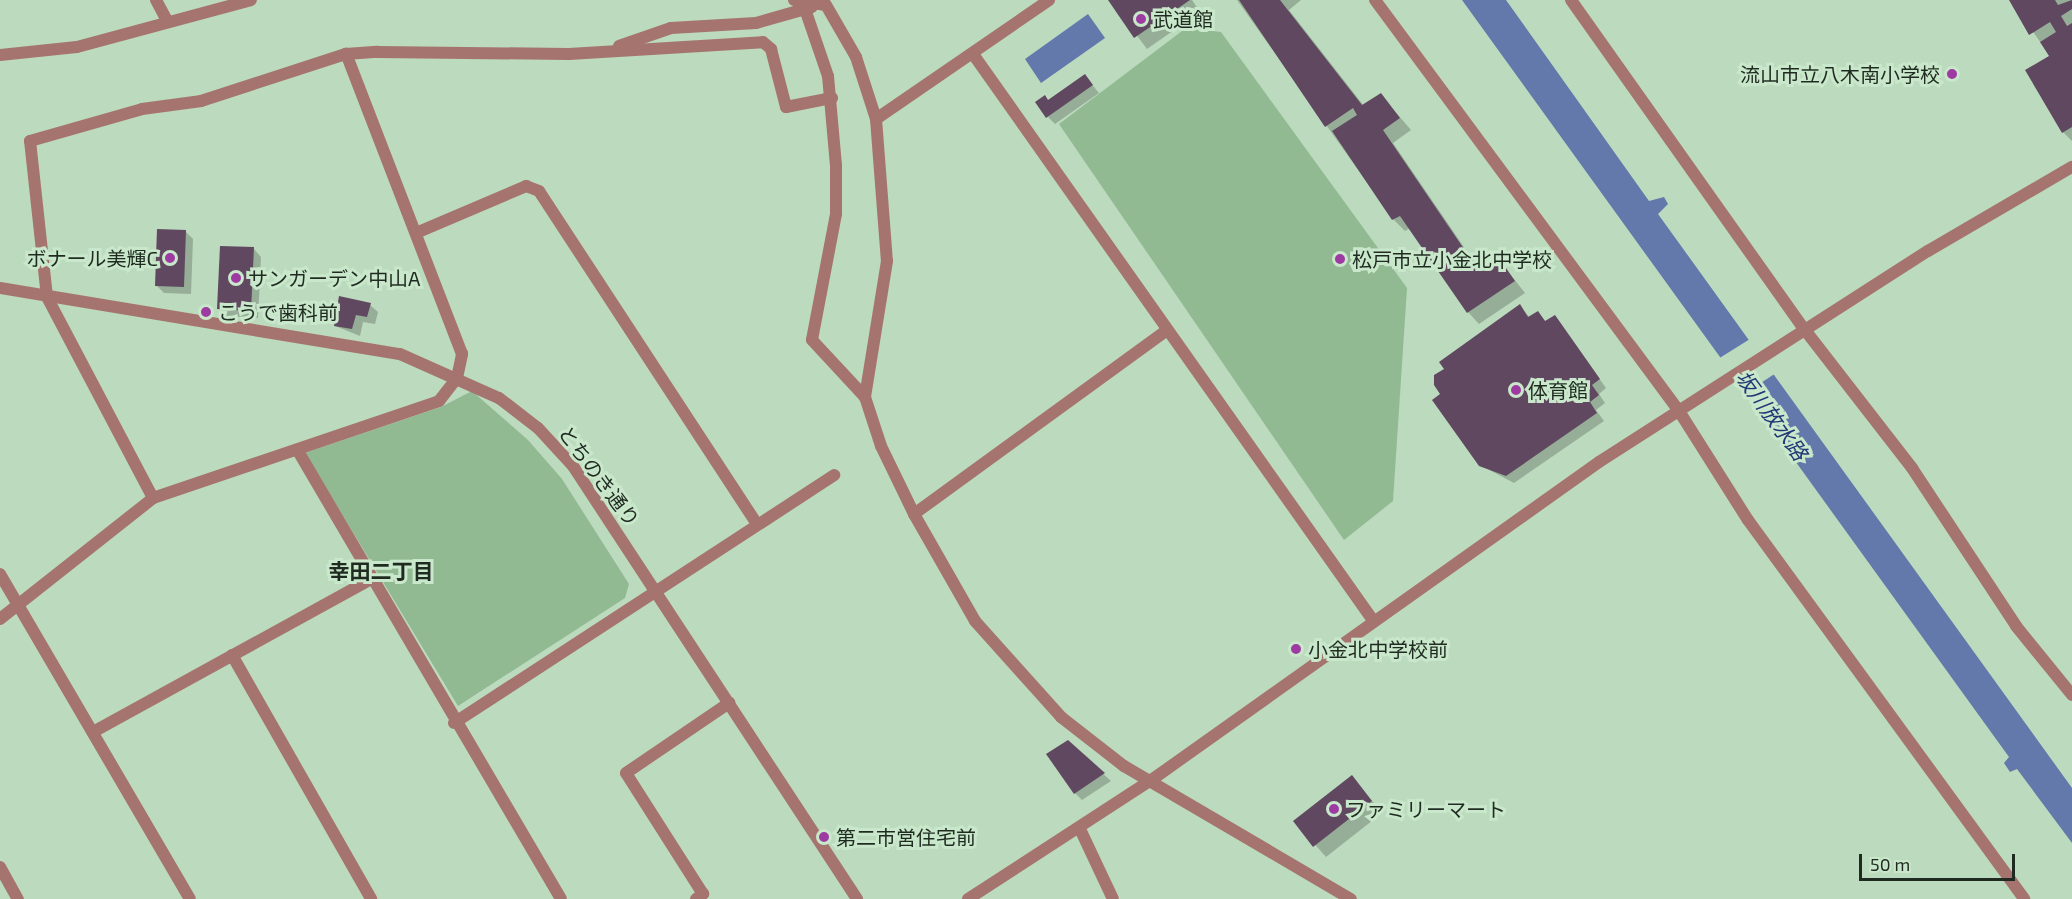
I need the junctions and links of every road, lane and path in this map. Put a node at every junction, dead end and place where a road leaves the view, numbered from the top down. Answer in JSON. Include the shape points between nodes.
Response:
{"nodes":[{"id":1,"x":156,"y":0,"type":"edge"},
{"id":2,"x":251,"y":0,"type":"edge"},
{"id":3,"x":794,"y":0,"type":"edge"},
{"id":4,"x":1049,"y":0,"type":"edge"},
{"id":5,"x":1375,"y":0,"type":"edge"},
{"id":6,"x":1571,"y":0,"type":"edge"},
{"id":7,"x":827,"y":2,"type":"edge"},
{"id":8,"x":809,"y":8,"type":"junction"},
{"id":9,"x":167,"y":21,"type":"junction"},
{"id":10,"x":604,"y":51,"type":"junction"},
{"id":11,"x":0,"y":54,"type":"edge"},
{"id":12,"x":346,"y":54,"type":"junction"},
{"id":13,"x":973,"y":54,"type":"junction"},
{"id":14,"x":832,"y":98,"type":"junction"},
{"id":15,"x":876,"y":119,"type":"junction"},
{"id":16,"x":2072,"y":167,"type":"edge"},
{"id":17,"x":416,"y":233,"type":"junction"},
{"id":18,"x":0,"y":288,"type":"edge"},
{"id":19,"x":47,"y":297,"type":"junction"},
{"id":20,"x":1805,"y":330,"type":"junction"},
{"id":21,"x":1166,"y":331,"type":"junction"},
{"id":22,"x":457,"y":378,"type":"junction"},
{"id":23,"x":865,"y":397,"type":"junction"},
{"id":24,"x":1684,"y":408,"type":"junction"},
{"id":25,"x":298,"y":451,"type":"junction"},
{"id":26,"x":834,"y":475,"type":"dead end"},
{"id":27,"x":153,"y":498,"type":"junction"},
{"id":28,"x":914,"y":514,"type":"junction"},
{"id":29,"x":757,"y":524,"type":"junction"},
{"id":30,"x":0,"y":574,"type":"edge"},
{"id":31,"x":371,"y":579,"type":"junction"},
{"id":32,"x":658,"y":592,"type":"junction"},
{"id":33,"x":18,"y":606,"type":"junction"},
{"id":34,"x":0,"y":619,"type":"edge"},
{"id":35,"x":1372,"y":619,"type":"junction"},
{"id":36,"x":232,"y":655,"type":"junction"},
{"id":37,"x":2072,"y":695,"type":"edge"},
{"id":38,"x":729,"y":704,"type":"junction"},
{"id":39,"x":453,"y":723,"type":"junction"},
{"id":40,"x":93,"y":732,"type":"junction"},
{"id":41,"x":1150,"y":781,"type":"junction"},
{"id":42,"x":1080,"y":829,"type":"junction"},
{"id":43,"x":0,"y":867,"type":"edge"},
{"id":44,"x":18,"y":899,"type":"edge"},
{"id":45,"x":190,"y":899,"type":"edge"},
{"id":46,"x":371,"y":899,"type":"edge"},
{"id":47,"x":561,"y":899,"type":"edge"},
{"id":48,"x":696,"y":899,"type":"edge"},
{"id":49,"x":857,"y":899,"type":"edge"},
{"id":50,"x":968,"y":899,"type":"edge"},
{"id":51,"x":1113,"y":899,"type":"edge"},
{"id":52,"x":1351,"y":899,"type":"edge"},
{"id":53,"x":2024,"y":899,"type":"edge"}],
"edges":[{"from":1,"to":9,"type":"street"},
{"from":2,"to":9,"type":"street"},
{"from":3,"to":8,"type":"street"},
{"from":4,"to":13,"type":"street"},
{"from":5,"to":24,"type":"street"},
{"from":6,"to":20,"type":"street"},
{"from":7,"to":8,"type":"street"},
{"from":7,"to":15,"type":"street","via":[[856,57]]},
{"from":8,"to":10,"type":"street","via":[[756,23],[671,28]]},
{"from":8,"to":14,"type":"street"},
{"from":9,"to":11,"type":"street","via":[[77,47]]},
{"from":10,"to":12,"type":"street"},
{"from":10,"to":14,"type":"street","via":[[763,42],[771,49],[786,107]]},
{"from":12,"to":17,"type":"street"},
{"from":12,"to":19,"type":"street","via":[[201,101],[142,109],[30,141]]},
{"from":13,"to":15,"type":"street"},
{"from":13,"to":21,"type":"street"},
{"from":14,"to":23,"type":"street","via":[[836,214],[812,340]]},
{"from":15,"to":23,"type":"street","via":[[887,261]]},
{"from":16,"to":20,"type":"street"},
{"from":17,"to":22,"type":"street","via":[[462,354]]},
{"from":17,"to":29,"type":"street","via":[[526,186],[539,191]]},
{"from":18,"to":19,"type":"street","name":"とちのき通り"},
{"from":19,"to":22,"type":"street","name":"とちのき通り","via":[[400,354]]},
{"from":19,"to":27,"type":"street"},
{"from":20,"to":24,"type":"street"},
{"from":20,"to":37,"type":"street","via":[[1912,468],[2016,626]]},
{"from":21,"to":28,"type":"street"},
{"from":21,"to":35,"type":"street"},
{"from":22,"to":25,"type":"street","via":[[439,401]]},
{"from":22,"to":32,"type":"street","name":"とちのき通り","via":[[498,398],[538,428],[573,466]]},
{"from":23,"to":28,"type":"street","via":[[881,446]]},
{"from":24,"to":35,"type":"street"},
{"from":24,"to":53,"type":"street","via":[[1748,520]]},
{"from":25,"to":27,"type":"street"},
{"from":25,"to":31,"type":"street"},
{"from":26,"to":29,"type":"street"},
{"from":27,"to":33,"type":"street"},
{"from":28,"to":41,"type":"street","via":[[953,586],[1006,660],[1068,723]]},
{"from":29,"to":32,"type":"street"},
{"from":30,"to":33,"type":"street"},
{"from":31,"to":36,"type":"street"},
{"from":31,"to":39,"type":"street"},
{"from":32,"to":38,"type":"street","name":"とちのき通り"},
{"from":32,"to":39,"type":"street"},
{"from":33,"to":34,"type":"street"},
{"from":33,"to":40,"type":"street"},
{"from":35,"to":41,"type":"street"},
{"from":36,"to":40,"type":"street"},
{"from":36,"to":46,"type":"street"},
{"from":38,"to":48,"type":"street","via":[[626,772],[703,894]]},
{"from":38,"to":49,"type":"street","name":"とちのき通り"},
{"from":39,"to":47,"type":"street"},
{"from":40,"to":45,"type":"street"},
{"from":41,"to":42,"type":"street"},
{"from":41,"to":52,"type":"street"},
{"from":42,"to":50,"type":"street"},
{"from":42,"to":51,"type":"street"},
{"from":43,"to":44,"type":"street"}]}
